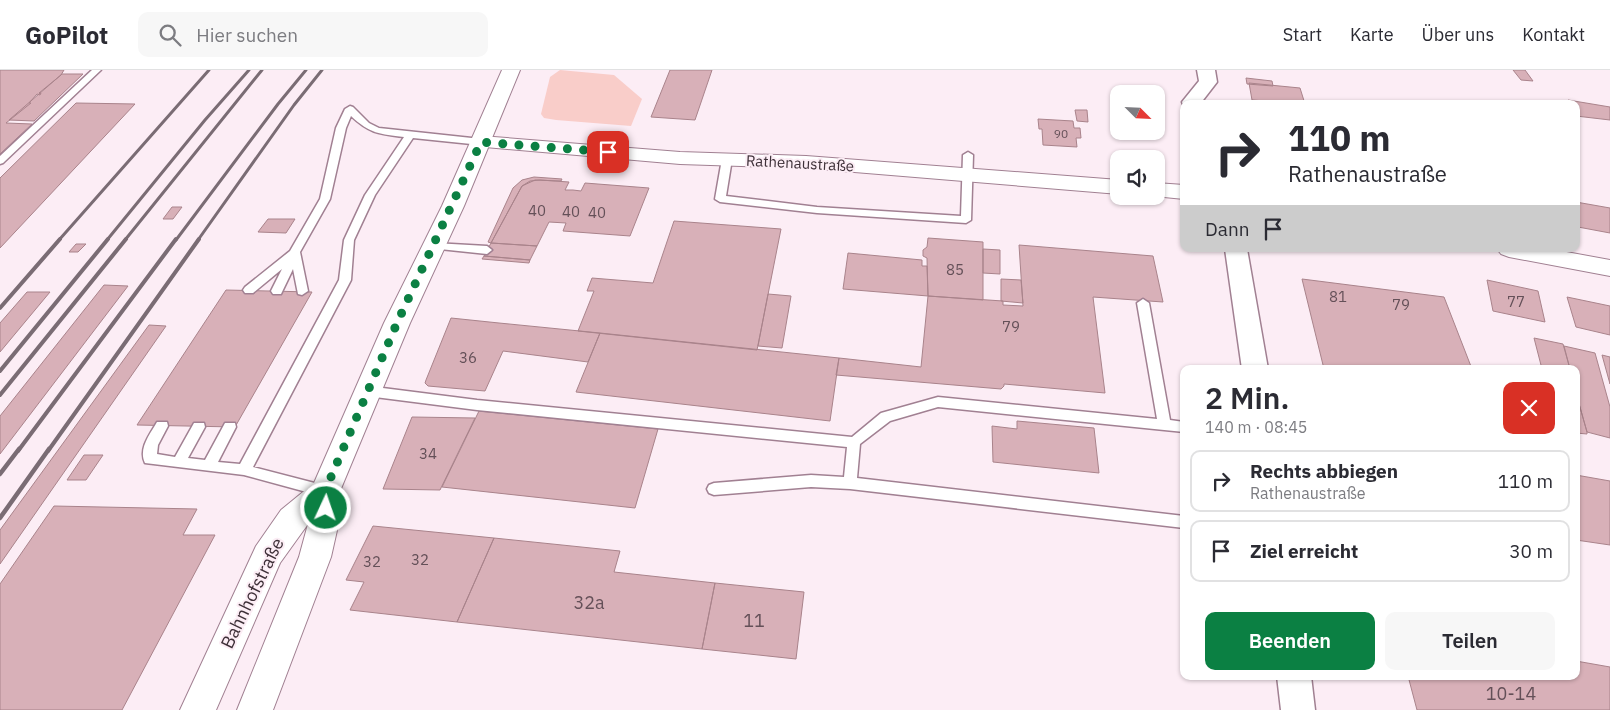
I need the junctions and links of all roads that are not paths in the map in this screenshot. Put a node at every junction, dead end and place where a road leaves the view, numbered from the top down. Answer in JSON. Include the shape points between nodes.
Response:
{"nodes":[{"id":1,"x":98,"y":70,"type":"edge"},
{"id":2,"x":511,"y":70,"type":"edge"},
{"id":3,"x":1206,"y":70,"type":"edge"},
{"id":4,"x":1193,"y":100,"type":"edge"},
{"id":5,"x":411,"y":134,"type":"junction"},
{"id":6,"x":481,"y":142,"type":"junction"},
{"id":7,"x":727,"y":159,"type":"junction"},
{"id":8,"x":0,"y":161,"type":"edge"},
{"id":9,"x":967,"y":165,"type":"junction"},
{"id":10,"x":1110,"y":186,"type":"edge"},
{"id":11,"x":1165,"y":191,"type":"edge"},
{"id":12,"x":1180,"y":192,"type":"edge"},
{"id":13,"x":434,"y":246,"type":"junction"},
{"id":14,"x":487,"y":250,"type":"dead end"},
{"id":15,"x":295,"y":252,"type":"junction"},
{"id":16,"x":1236,"y":252,"type":"edge"},
{"id":17,"x":1524,"y":252,"type":"edge"},
{"id":18,"x":1610,"y":268,"type":"edge"},
{"id":19,"x":249,"y":290,"type":"dead end"},
{"id":20,"x":277,"y":291,"type":"dead end"},
{"id":21,"x":302,"y":291,"type":"dead end"},
{"id":22,"x":1143,"y":303,"type":"dead end"},
{"id":23,"x":1254,"y":365,"type":"edge"},
{"id":24,"x":367,"y":391,"type":"junction"},
{"id":25,"x":1164,"y":425,"type":"junction"},
{"id":26,"x":162,"y":426,"type":"dead end"},
{"id":27,"x":198,"y":427,"type":"dead end"},
{"id":28,"x":230,"y":427,"type":"dead end"},
{"id":29,"x":1180,"y":427,"type":"edge"},
{"id":30,"x":854,"y":442,"type":"junction"},
{"id":31,"x":178,"y":463,"type":"junction"},
{"id":32,"x":209,"y":466,"type":"junction"},
{"id":33,"x":244,"y":470,"type":"junction"},
{"id":34,"x":850,"y":483,"type":"junction"},
{"id":35,"x":714,"y":489,"type":"dead end"},
{"id":36,"x":325,"y":491,"type":"junction"},
{"id":37,"x":1180,"y":522,"type":"edge"},
{"id":38,"x":1294,"y":680,"type":"edge"},
{"id":39,"x":198,"y":710,"type":"edge"},
{"id":40,"x":255,"y":710,"type":"edge"},
{"id":41,"x":1298,"y":710,"type":"edge"}],
"edges":[{"from":1,"to":8,"type":"lane"},
{"from":2,"to":6,"type":"main road"},
{"from":3,"to":4,"type":"street","via":[[1208,82]]},
{"from":5,"to":6,"type":"lane"},
{"from":5,"to":15,"type":"lane","via":[[377,132],[366,126],[350,109],[341,128],[325,199]]},
{"from":5,"to":33,"type":"lane","via":[[370,195],[349,240],[345,280]]},
{"from":6,"to":7,"type":"main road","name":"Rathenaustraße"},
{"from":6,"to":13,"type":"main road"},
{"from":7,"to":9,"type":"main road","name":"Rathenaustraße"},
{"from":7,"to":9,"type":"lane","via":[[720,199],[826,211],[966,220]]},
{"from":9,"to":10,"type":"main road","name":"Rathenaustraße"},
{"from":11,"to":12,"type":"main road"},
{"from":13,"to":14,"type":"lane"},
{"from":13,"to":24,"type":"main road"},
{"from":15,"to":19,"type":"lane"},
{"from":15,"to":20,"type":"lane"},
{"from":15,"to":21,"type":"lane"},
{"from":16,"to":23,"type":"street"},
{"from":17,"to":18,"type":"main road"},
{"from":22,"to":25,"type":"lane"},
{"from":24,"to":30,"type":"lane"},
{"from":24,"to":36,"type":"main road"},
{"from":25,"to":29,"type":"lane"},
{"from":25,"to":30,"type":"lane","via":[[938,402],[886,417]]},
{"from":26,"to":31,"type":"lane","via":[[151,444],[150,459]]},
{"from":27,"to":31,"type":"lane"},
{"from":28,"to":32,"type":"lane"},
{"from":30,"to":34,"type":"lane"},
{"from":31,"to":32,"type":"lane"},
{"from":32,"to":33,"type":"lane"},
{"from":33,"to":36,"type":"lane"},
{"from":34,"to":35,"type":"lane","via":[[811,481]]},
{"from":34,"to":37,"type":"lane"},
{"from":36,"to":39,"type":"main road","name":"Bahnhofstraße","via":[[305,504],[275,542]]},
{"from":36,"to":40,"type":"main road","via":[[322,533]]},
{"from":38,"to":41,"type":"street"}]}
